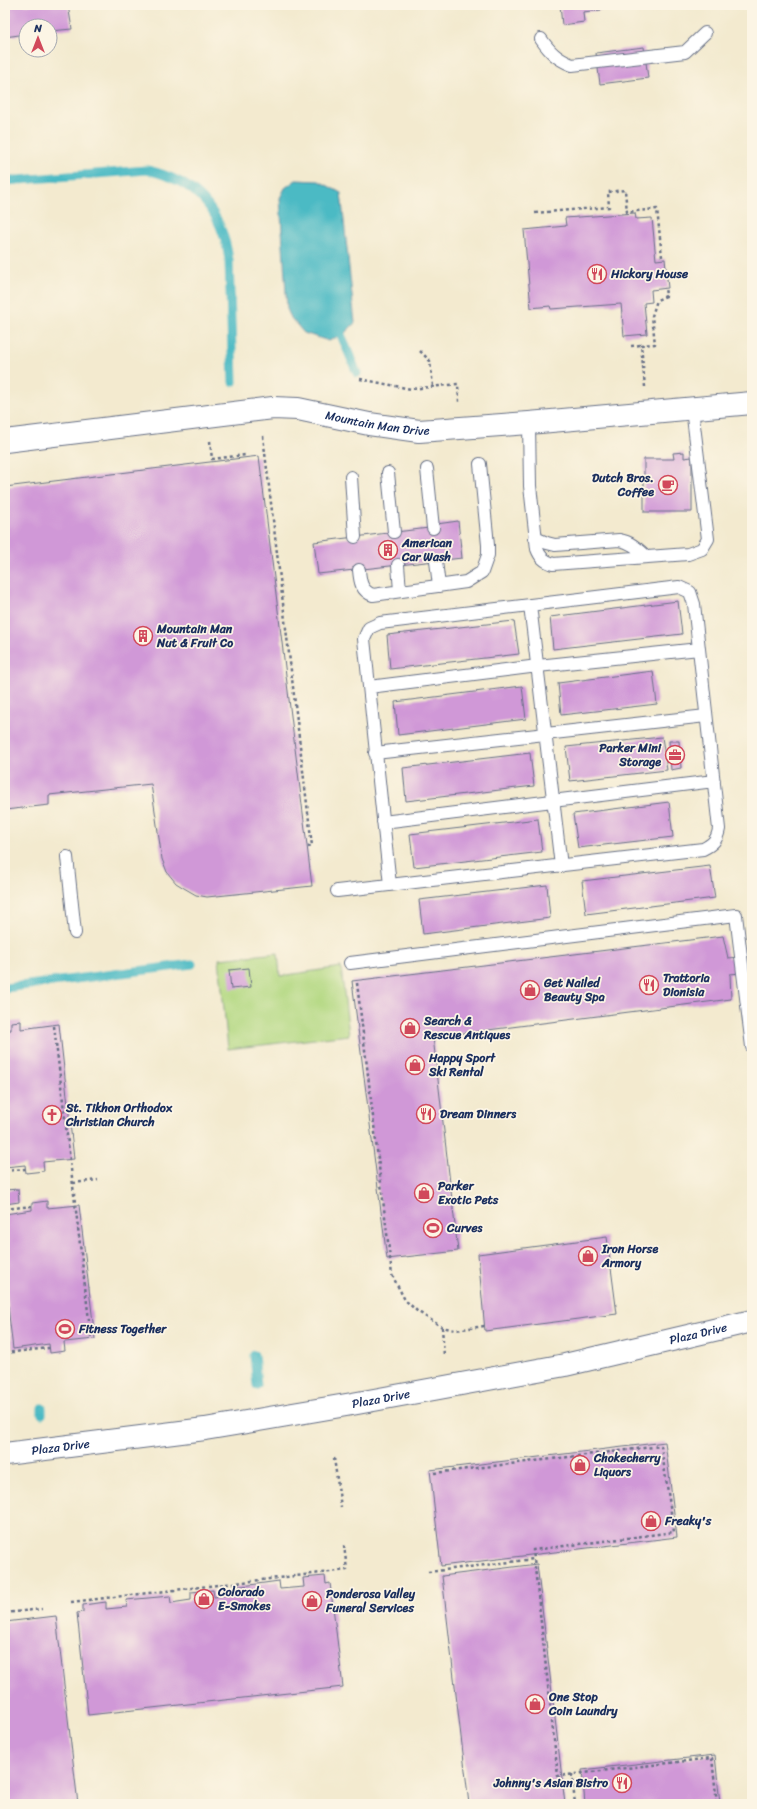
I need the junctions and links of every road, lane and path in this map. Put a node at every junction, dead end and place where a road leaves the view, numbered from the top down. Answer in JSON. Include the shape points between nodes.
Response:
{"nodes":[{"id":1,"x":705,"y":33,"type":"dead end"},
{"id":2,"x":541,"y":39,"type":"dead end"},
{"id":3,"x":535,"y":213,"type":"dead end"},
{"id":4,"x":662,"y":258,"type":"dead end"},
{"id":5,"x":665,"y":287,"type":"dead end"},
{"id":6,"x":641,"y":345,"type":"junction"},
{"id":7,"x":631,"y":346,"type":"dead end"},
{"id":8,"x":420,"y":351,"type":"dead end"},
{"id":9,"x":360,"y":379,"type":"dead end"},
{"id":10,"x":433,"y":386,"type":"junction"},
{"id":11,"x":752,"y":403,"type":"edge"},
{"id":12,"x":692,"y":409,"type":"junction"},
{"id":13,"x":260,"y":410,"type":"junction"},
{"id":14,"x":647,"y":413,"type":"junction"},
{"id":15,"x":207,"y":416,"type":"junction"},
{"id":16,"x":529,"y":423,"type":"junction"},
{"id":17,"x":462,"y":428,"type":"junction"},
{"id":18,"x":5,"y":441,"type":"edge"},
{"id":19,"x":246,"y":457,"type":"dead end"},
{"id":20,"x":480,"y":464,"type":"dead end"},
{"id":21,"x":427,"y":469,"type":"dead end"},
{"id":22,"x":388,"y":473,"type":"dead end"},
{"id":23,"x":350,"y":477,"type":"dead end"},
{"id":24,"x":433,"y":528,"type":"dead end"},
{"id":25,"x":394,"y":532,"type":"dead end"},
{"id":26,"x":355,"y":537,"type":"dead end"},
{"id":27,"x":535,"y":538,"type":"junction"},
{"id":28,"x":646,"y":556,"type":"junction"},
{"id":29,"x":436,"y":561,"type":"dead end"},
{"id":30,"x":398,"y":565,"type":"dead end"},
{"id":31,"x":359,"y":570,"type":"dead end"},
{"id":32,"x":439,"y":586,"type":"junction"},
{"id":33,"x":400,"y":591,"type":"junction"},
{"id":34,"x":530,"y":605,"type":"junction"},
{"id":35,"x":699,"y":649,"type":"junction"},
{"id":36,"x":538,"y":666,"type":"junction"},
{"id":37,"x":368,"y":688,"type":"junction"},
{"id":38,"x":706,"y":716,"type":"junction"},
{"id":39,"x":545,"y":733,"type":"junction"},
{"id":40,"x":376,"y":753,"type":"junction"},
{"id":41,"x":714,"y":781,"type":"junction"},
{"id":42,"x":554,"y":801,"type":"junction"},
{"id":43,"x":383,"y":822,"type":"junction"},
{"id":44,"x":308,"y":846,"type":"dead end"},
{"id":45,"x":67,"y":857,"type":"dead end"},
{"id":46,"x":561,"y":866,"type":"junction"},
{"id":47,"x":390,"y":885,"type":"junction"},
{"id":48,"x":338,"y":891,"type":"dead end"},
{"id":49,"x":75,"y":933,"type":"dead end"},
{"id":50,"x":350,"y":963,"type":"dead end"},
{"id":51,"x":357,"y":983,"type":"dead end"},
{"id":52,"x":54,"y":1026,"type":"dead end"},
{"id":53,"x":5,"y":1028,"type":"edge"},
{"id":54,"x":11,"y":1028,"type":"dead end"},
{"id":55,"x":752,"y":1047,"type":"edge"},
{"id":56,"x":25,"y":1168,"type":"dead end"},
{"id":57,"x":5,"y":1171,"type":"edge"},
{"id":58,"x":98,"y":1180,"type":"dead end"},
{"id":59,"x":73,"y":1183,"type":"junction"},
{"id":60,"x":32,"y":1206,"type":"dead end"},
{"id":61,"x":5,"y":1209,"type":"edge"},
{"id":62,"x":752,"y":1321,"type":"edge"},
{"id":63,"x":485,"y":1326,"type":"dead end"},
{"id":64,"x":442,"y":1327,"type":"junction"},
{"id":65,"x":91,"y":1338,"type":"dead end"},
{"id":66,"x":49,"y":1348,"type":"dead end"},
{"id":67,"x":5,"y":1353,"type":"edge"},
{"id":68,"x":444,"y":1356,"type":"dead end"},
{"id":69,"x":5,"y":1454,"type":"edge"},
{"id":70,"x":334,"y":1458,"type":"dead end"},
{"id":71,"x":434,"y":1473,"type":"dead end"},
{"id":72,"x":341,"y":1507,"type":"dead end"},
{"id":73,"x":344,"y":1545,"type":"dead end"},
{"id":74,"x":534,"y":1559,"type":"junction"},
{"id":75,"x":428,"y":1572,"type":"dead end"},
{"id":76,"x":71,"y":1602,"type":"dead end"},
{"id":77,"x":42,"y":1609,"type":"dead end"},
{"id":78,"x":5,"y":1613,"type":"edge"},
{"id":79,"x":572,"y":1774,"type":"junction"},
{"id":80,"x":575,"y":1804,"type":"edge"},
{"id":81,"x":717,"y":1804,"type":"edge"}],
"edges":[{"from":1,"to":2,"type":"lane","via":[[685,52],[572,65],[552,55]]},
{"from":3,"to":4,"type":"path","via":[[609,207],[608,192],[625,190],[627,212],[657,209]]},
{"from":5,"to":6,"type":"path","via":[[666,296],[657,300],[652,316],[655,344]]},
{"from":6,"to":7,"type":"path"},
{"from":6,"to":14,"type":"path"},
{"from":8,"to":10,"type":"path","via":[[430,361]]},
{"from":9,"to":10,"type":"path","via":[[411,389]]},
{"from":10,"to":17,"type":"path","via":[[458,384]]},
{"from":11,"to":12,"type":"street","name":"Mountain Man Drive"},
{"from":12,"to":14,"type":"street","name":"Mountain Man Drive"},
{"from":12,"to":28,"type":"lane","via":[[707,544],[696,552]]},
{"from":13,"to":15,"type":"street","name":"Mountain Man Drive"},
{"from":13,"to":17,"type":"street","name":"Mountain Man Drive","via":[[298,409],[369,424],[419,431]]},
{"from":13,"to":44,"type":"path","via":[[312,846]]},
{"from":14,"to":16,"type":"street","name":"Mountain Man Drive"},
{"from":15,"to":18,"type":"street","name":"Mountain Man Drive"},
{"from":15,"to":19,"type":"path","via":[[212,459],[245,455]]},
{"from":16,"to":17,"type":"street","name":"Mountain Man Drive"},
{"from":16,"to":27,"type":"lane","via":[[530,486]]},
{"from":20,"to":32,"type":"lane","via":[[488,545],[486,564],[482,572],[466,582]]},
{"from":21,"to":24,"type":"lane"},
{"from":22,"to":25,"type":"lane"},
{"from":23,"to":26,"type":"lane"},
{"from":27,"to":28,"type":"lane","via":[[555,545],[619,540],[628,542]]},
{"from":27,"to":28,"type":"lane","via":[[540,556],[553,564]]},
{"from":29,"to":32,"type":"lane"},
{"from":30,"to":33,"type":"lane"},
{"from":31,"to":33,"type":"lane","via":[[360,582],[367,593],[373,595]]},
{"from":32,"to":33,"type":"lane"},
{"from":34,"to":35,"type":"lane","via":[[679,587],[690,592],[693,598]]},
{"from":34,"to":36,"type":"lane"},
{"from":34,"to":37,"type":"lane","via":[[380,623],[368,628],[364,639]]},
{"from":35,"to":36,"type":"lane"},
{"from":35,"to":38,"type":"lane"},
{"from":36,"to":37,"type":"lane"},
{"from":36,"to":39,"type":"lane"},
{"from":37,"to":40,"type":"lane"},
{"from":38,"to":39,"type":"lane"},
{"from":38,"to":41,"type":"lane"},
{"from":39,"to":40,"type":"lane"},
{"from":39,"to":42,"type":"lane"},
{"from":40,"to":43,"type":"lane"},
{"from":41,"to":42,"type":"lane"},
{"from":41,"to":46,"type":"lane","via":[[719,829],[718,837],[711,845],[703,849]]},
{"from":42,"to":43,"type":"lane"},
{"from":42,"to":46,"type":"lane"},
{"from":43,"to":47,"type":"lane"},
{"from":45,"to":49,"type":"lane"},
{"from":46,"to":47,"type":"lane"},
{"from":47,"to":48,"type":"lane"},
{"from":50,"to":55,"type":"lane","via":[[736,915]]},
{"from":51,"to":64,"type":"path","via":[[390,1269],[405,1300]]},
{"from":52,"to":59,"type":"path"},
{"from":53,"to":54,"type":"path"},
{"from":56,"to":57,"type":"path"},
{"from":58,"to":59,"type":"path"},
{"from":59,"to":65,"type":"path"},
{"from":60,"to":61,"type":"path"},
{"from":62,"to":69,"type":"street","name":"Plaza Drive","via":[[565,1365],[352,1404],[205,1429]]},
{"from":63,"to":64,"type":"path","via":[[455,1330]]},
{"from":64,"to":68,"type":"path"},
{"from":66,"to":67,"type":"path"},
{"from":70,"to":72,"type":"path"},
{"from":71,"to":74,"type":"path","via":[[661,1446],[674,1532],[533,1550]]},
{"from":73,"to":76,"type":"path","via":[[347,1570]]},
{"from":74,"to":75,"type":"path"},
{"from":74,"to":79,"type":"path","via":[[558,1776]]},
{"from":77,"to":78,"type":"path"},
{"from":79,"to":80,"type":"path"},
{"from":79,"to":81,"type":"path","via":[[712,1758]]}]}
